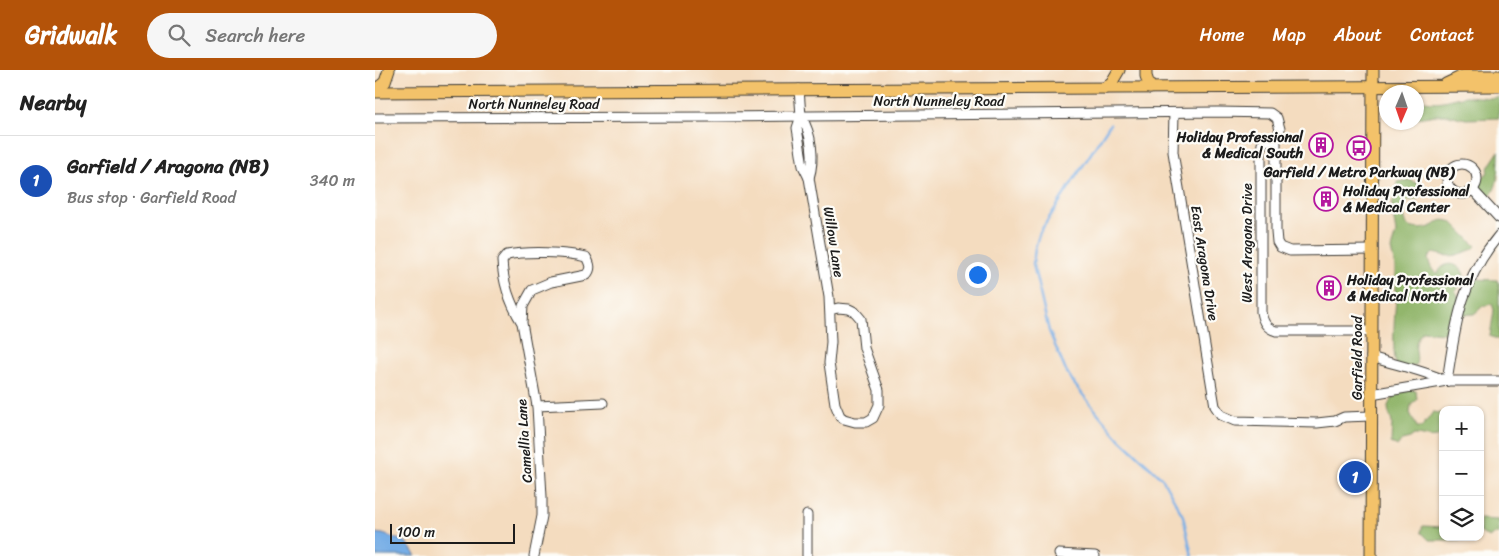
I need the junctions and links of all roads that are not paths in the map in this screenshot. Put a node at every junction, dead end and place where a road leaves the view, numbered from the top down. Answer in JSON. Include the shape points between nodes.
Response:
{"nodes":[{"id":1,"x":389,"y":70,"type":"edge"},
{"id":2,"x":1119,"y":70,"type":"edge"},
{"id":3,"x":1146,"y":70,"type":"edge"},
{"id":4,"x":1373,"y":70,"type":"edge"},
{"id":5,"x":1499,"y":76,"type":"edge"},
{"id":6,"x":1373,"y":86,"type":"junction"},
{"id":7,"x":1442,"y":86,"type":"junction"},
{"id":8,"x":1499,"y":86,"type":"edge"},
{"id":9,"x":1105,"y":88,"type":"junction"},
{"id":10,"x":1149,"y":88,"type":"junction"},
{"id":11,"x":799,"y":90,"type":"junction"},
{"id":12,"x":375,"y":91,"type":"edge"},
{"id":13,"x":1175,"y":113,"type":"junction"},
{"id":14,"x":801,"y":116,"type":"junction"},
{"id":15,"x":375,"y":118,"type":"edge"},
{"id":16,"x":1276,"y":139,"type":"junction"},
{"id":17,"x":1473,"y":190,"type":"dead end"},
{"id":18,"x":1499,"y":218,"type":"edge"},
{"id":19,"x":1499,"y":235,"type":"edge"},
{"id":20,"x":1373,"y":250,"type":"junction"},
{"id":21,"x":829,"y":310,"type":"junction"},
{"id":22,"x":521,"y":324,"type":"junction"},
{"id":23,"x":1372,"y":330,"type":"junction"},
{"id":24,"x":1371,"y":357,"type":"junction"},
{"id":25,"x":1447,"y":381,"type":"junction"},
{"id":26,"x":1499,"y":381,"type":"edge"},
{"id":27,"x":1371,"y":394,"type":"junction"},
{"id":28,"x":603,"y":403,"type":"dead end"},
{"id":29,"x":537,"y":406,"type":"junction"},
{"id":30,"x":1371,"y":416,"type":"junction"},
{"id":31,"x":807,"y":515,"type":"dead end"},
{"id":32,"x":1059,"y":554,"type":"dead end"},
{"id":33,"x":534,"y":556,"type":"edge"},
{"id":34,"x":807,"y":556,"type":"edge"},
{"id":35,"x":1095,"y":556,"type":"edge"},
{"id":36,"x":1371,"y":556,"type":"edge"}],
"edges":[{"from":1,"to":12,"type":"main road","via":[[385,82]]},
{"from":2,"to":9,"type":"main road"},
{"from":3,"to":10,"type":"main road"},
{"from":4,"to":6,"type":"main road","name":"Garfield Road"},
{"from":5,"to":7,"type":"main road","via":[[1463,76]]},
{"from":6,"to":7,"type":"main road"},
{"from":6,"to":10,"type":"main road"},
{"from":6,"to":20,"type":"main road","name":"Garfield Road"},
{"from":7,"to":8,"type":"main road"},
{"from":9,"to":10,"type":"main road"},
{"from":9,"to":11,"type":"main road"},
{"from":11,"to":12,"type":"main road"},
{"from":11,"to":14,"type":"street","name":"Willow Lane"},
{"from":13,"to":14,"type":"street","name":"North Nunneley Road"},
{"from":13,"to":16,"type":"street","name":"North Nunneley Road","via":[[1269,113],[1277,118],[1280,129]]},
{"from":13,"to":30,"type":"street","name":"East Aragona Drive","via":[[1173,152],[1215,406],[1221,415],[1235,421],[1317,423]]},
{"from":14,"to":15,"type":"street","name":"North Nunneley Road"},
{"from":14,"to":21,"type":"street","name":"Willow Lane","via":[[797,128],[803,166],[809,178]]},
{"from":16,"to":20,"type":"street","name":"North Nunneley Road","via":[[1276,231],[1280,247],[1290,251]]},
{"from":16,"to":23,"type":"street","name":"West Aragona Drive","via":[[1265,141],[1261,151],[1261,312],[1266,326],[1276,331]]},
{"from":17,"to":18,"type":"street"},
{"from":19,"to":25,"type":"street","via":[[1477,264],[1462,298]]},
{"from":20,"to":23,"type":"main road","name":"Garfield Road"},
{"from":21,"to":21,"type":"street","name":"Willow Lane","via":[[829,363],[835,404],[844,419],[866,422],[873,418],[879,405],[879,390],[864,348],[861,319],[849,309]]},
{"from":22,"to":22,"type":"street","name":"Camellia Lane","via":[[512,307],[502,270],[502,261],[507,255],[537,253],[586,257],[590,265],[586,275],[551,282],[532,290],[523,306]]},
{"from":22,"to":29,"type":"street","name":"Camellia Lane"},
{"from":23,"to":24,"type":"main road","name":"Garfield Road"},
{"from":24,"to":25,"type":"street"},
{"from":24,"to":27,"type":"main road","name":"Garfield Road"},
{"from":25,"to":26,"type":"street"},
{"from":25,"to":27,"type":"street"},
{"from":27,"to":30,"type":"main road","name":"Garfield Road"},
{"from":28,"to":29,"type":"street"},
{"from":29,"to":33,"type":"street","name":"Camellia Lane","via":[[542,516]]},
{"from":30,"to":36,"type":"main road","name":"Garfield Road"},
{"from":31,"to":34,"type":"street"},
{"from":32,"to":35,"type":"street"}]}
